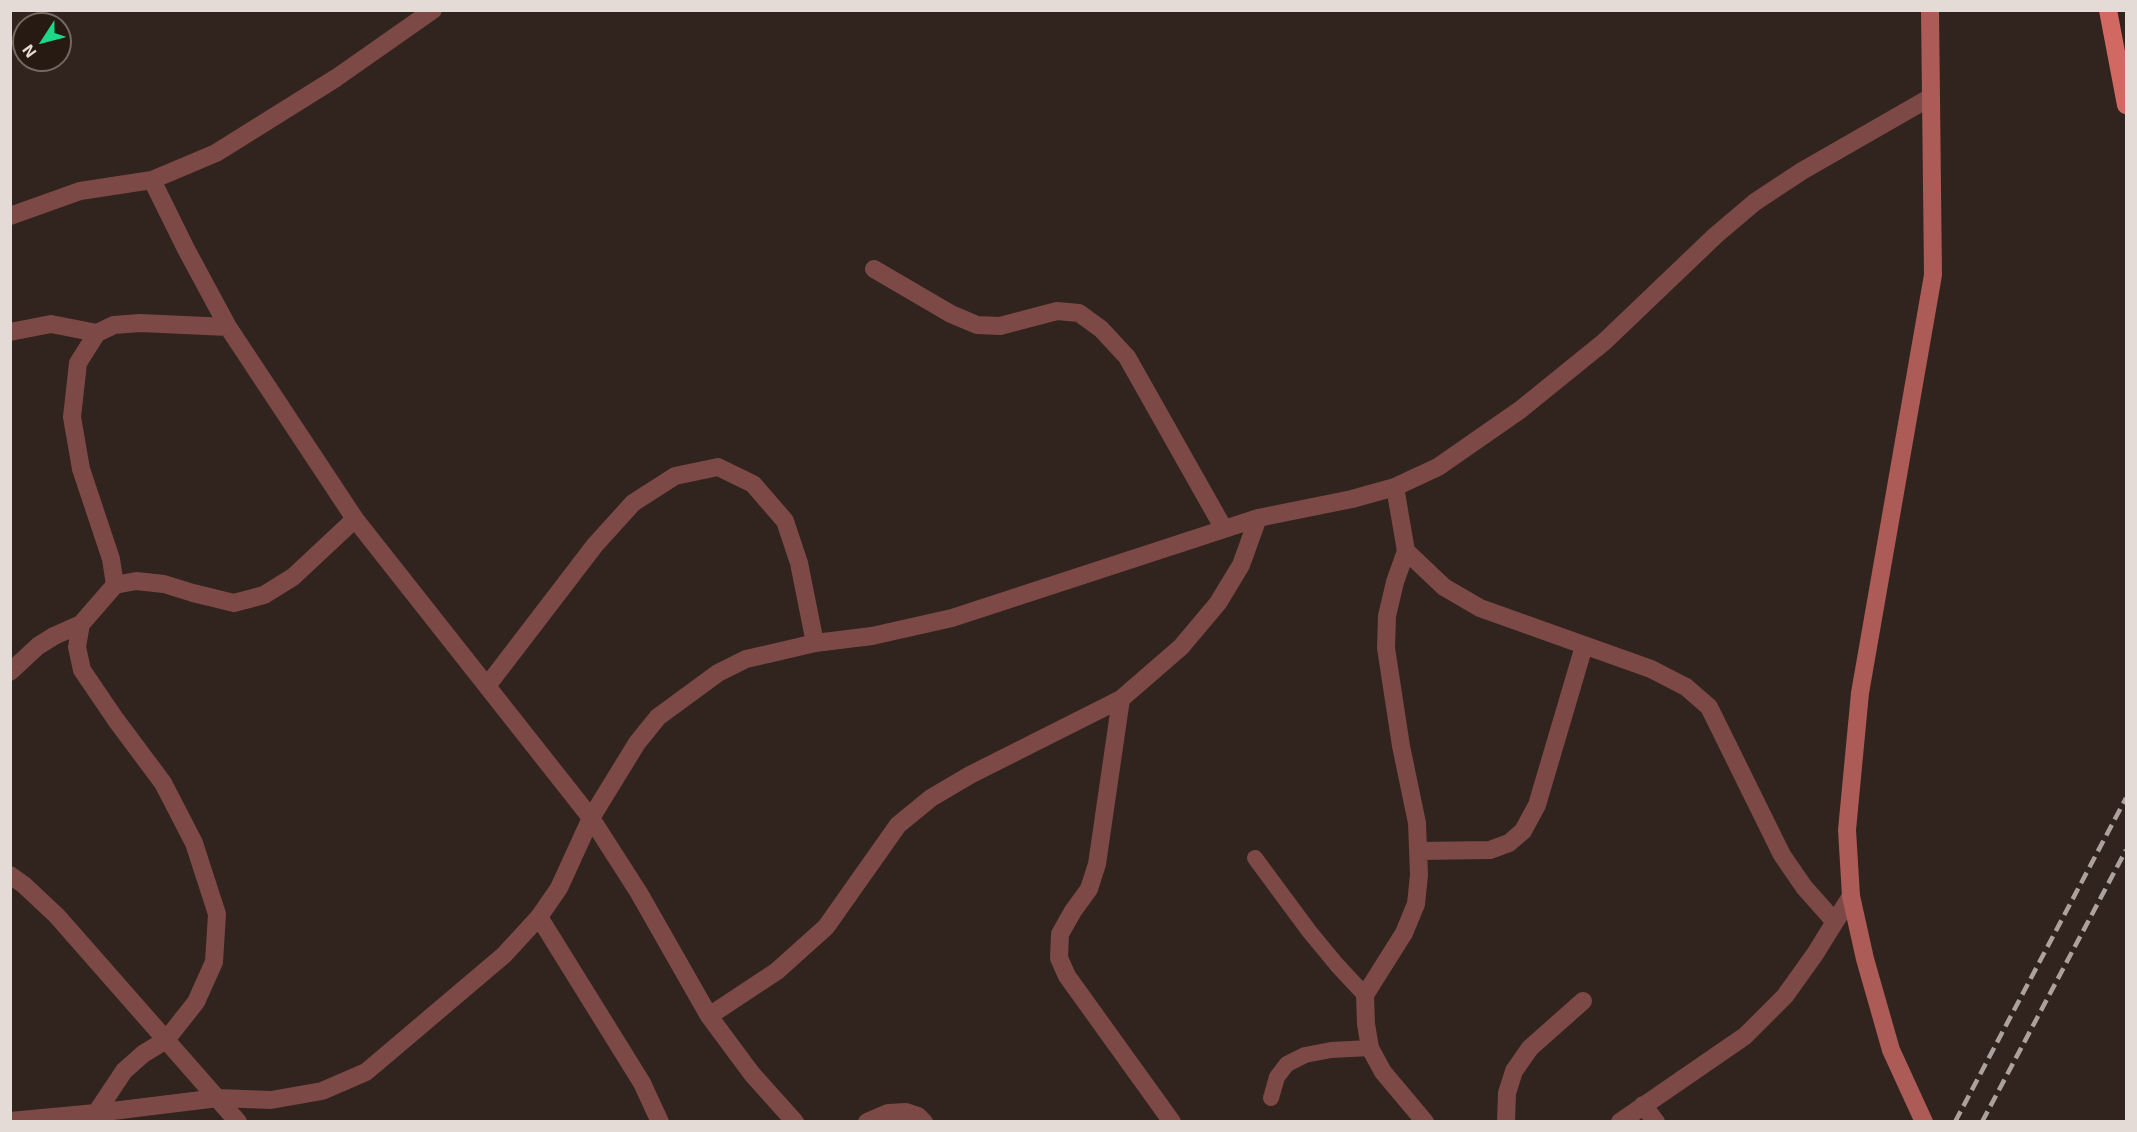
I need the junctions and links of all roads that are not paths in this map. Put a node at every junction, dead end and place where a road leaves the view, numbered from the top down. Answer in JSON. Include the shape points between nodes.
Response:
{"nodes":[{"id":1,"x":433,"y":10,"type":"edge"},
{"id":2,"x":1930,"y":10,"type":"edge"},
{"id":3,"x":2108,"y":10,"type":"edge"},
{"id":4,"x":1931,"y":97,"type":"junction"},
{"id":5,"x":2127,"y":105,"type":"edge"},
{"id":6,"x":152,"y":180,"type":"junction"},
{"id":7,"x":10,"y":216,"type":"edge"},
{"id":8,"x":874,"y":269,"type":"dead end"},
{"id":9,"x":228,"y":327,"type":"junction"},
{"id":10,"x":10,"y":332,"type":"edge"},
{"id":11,"x":97,"y":333,"type":"junction"},
{"id":12,"x":1395,"y":487,"type":"junction"},
{"id":13,"x":1258,"y":518,"type":"junction"},
{"id":14,"x":355,"y":519,"type":"junction"},
{"id":15,"x":1224,"y":529,"type":"junction"},
{"id":16,"x":1406,"y":551,"type":"junction"},
{"id":17,"x":115,"y":585,"type":"junction"},
{"id":18,"x":81,"y":624,"type":"junction"},
{"id":19,"x":815,"y":643,"type":"junction"},
{"id":20,"x":1584,"y":646,"type":"junction"},
{"id":21,"x":10,"y":672,"type":"edge"},
{"id":22,"x":487,"y":686,"type":"junction"},
{"id":23,"x":1121,"y":699,"type":"junction"},
{"id":24,"x":591,"y":818,"type":"junction"},
{"id":25,"x":1418,"y":851,"type":"junction"},
{"id":26,"x":1255,"y":858,"type":"dead end"},
{"id":27,"x":10,"y":875,"type":"edge"},
{"id":28,"x":1851,"y":896,"type":"junction"},
{"id":29,"x":539,"y":917,"type":"junction"},
{"id":30,"x":1835,"y":922,"type":"junction"},
{"id":31,"x":1365,"y":995,"type":"junction"},
{"id":32,"x":1584,"y":1001,"type":"dead end"},
{"id":33,"x":709,"y":1016,"type":"junction"},
{"id":34,"x":166,"y":1040,"type":"junction"},
{"id":35,"x":1370,"y":1048,"type":"junction"},
{"id":36,"x":218,"y":1098,"type":"junction"},
{"id":37,"x":1271,"y":1098,"type":"dead end"},
{"id":38,"x":1643,"y":1105,"type":"junction"},
{"id":39,"x":96,"y":1113,"type":"junction"},
{"id":40,"x":10,"y":1121,"type":"edge"},
{"id":41,"x":238,"y":1122,"type":"edge"},
{"id":42,"x":660,"y":1122,"type":"edge"},
{"id":43,"x":795,"y":1122,"type":"edge"},
{"id":44,"x":867,"y":1122,"type":"edge"},
{"id":45,"x":924,"y":1122,"type":"edge"},
{"id":46,"x":1172,"y":1122,"type":"edge"},
{"id":47,"x":1425,"y":1122,"type":"edge"},
{"id":48,"x":1506,"y":1122,"type":"edge"},
{"id":49,"x":1620,"y":1122,"type":"edge"},
{"id":50,"x":1656,"y":1122,"type":"edge"},
{"id":51,"x":1924,"y":1122,"type":"edge"}],
"edges":[{"from":1,"to":6,"type":"street","via":[[336,78],[216,153]]},
{"from":2,"to":4,"type":"street"},
{"from":3,"to":5,"type":"main road"},
{"from":4,"to":12,"type":"street","via":[[1755,202],[1604,342],[1520,410],[1438,467]]},
{"from":4,"to":28,"type":"street","via":[[1933,275],[1860,693],[1847,830]]},
{"from":6,"to":7,"type":"street","via":[[80,191]]},
{"from":6,"to":9,"type":"street"},
{"from":8,"to":15,"type":"street","via":[[977,325],[1000,326],[1057,311],[1079,313],[1101,329],[1127,357]]},
{"from":9,"to":11,"type":"street","via":[[140,323],[114,325]]},
{"from":9,"to":14,"type":"street"},
{"from":10,"to":11,"type":"street","via":[[51,324]]},
{"from":11,"to":17,"type":"street","via":[[78,363],[72,417],[81,469],[111,559]]},
{"from":12,"to":13,"type":"street"},
{"from":12,"to":16,"type":"street"},
{"from":13,"to":15,"type":"street"},
{"from":13,"to":23,"type":"street","via":[[1241,565],[1218,603],[1180,647]]},
{"from":14,"to":17,"type":"street","via":[[293,577],[264,595],[234,603],[164,584],[136,581]]},
{"from":14,"to":22,"type":"street"},
{"from":15,"to":19,"type":"street","via":[[952,618],[872,636]]},
{"from":16,"to":20,"type":"street","via":[[1444,587],[1480,608]]},
{"from":16,"to":25,"type":"street","via":[[1387,616],[1386,648],[1417,823]]},
{"from":17,"to":18,"type":"street"},
{"from":18,"to":21,"type":"street","via":[[38,646]]},
{"from":18,"to":34,"type":"street","via":[[77,647],[82,670],[163,783],[194,843],[217,914],[214,962],[196,1002]]},
{"from":19,"to":22,"type":"street","via":[[799,563],[785,521],[753,484],[718,467],[675,476],[633,503],[595,545]]},
{"from":19,"to":24,"type":"street","via":[[746,660],[717,673],[658,717],[637,743]]},
{"from":20,"to":25,"type":"street","via":[[1538,805],[1523,831],[1509,843],[1490,850]]},
{"from":20,"to":30,"type":"street","via":[[1660,674],[1686,687],[1709,706],[1782,855]]},
{"from":22,"to":24,"type":"street"},
{"from":23,"to":33,"type":"street","via":[[931,798],[898,825],[826,927],[777,970]]},
{"from":23,"to":46,"type":"street","via":[[1097,864],[1089,889],[1060,934],[1059,958],[1067,976]]},
{"from":24,"to":29,"type":"street","via":[[559,888]]},
{"from":24,"to":33,"type":"street"},
{"from":25,"to":31,"type":"street","via":[[1416,903],[1404,933]]},
{"from":26,"to":31,"type":"lane","via":[[1316,939]]},
{"from":27,"to":34,"type":"street","via":[[57,916]]},
{"from":28,"to":30,"type":"street"},
{"from":28,"to":51,"type":"street","via":[[1891,1050]]},
{"from":29,"to":36,"type":"street","via":[[504,955],[366,1072],[322,1091],[271,1100]]},
{"from":29,"to":42,"type":"street","via":[[642,1083]]},
{"from":30,"to":38,"type":"street","via":[[1785,996],[1745,1036]]},
{"from":31,"to":35,"type":"street"},
{"from":32,"to":48,"type":"street","via":[[1530,1048],[1514,1071],[1507,1093]]},
{"from":33,"to":43,"type":"street","via":[[752,1074]]},
{"from":34,"to":36,"type":"street"},
{"from":34,"to":39,"type":"street","via":[[124,1071]]},
{"from":35,"to":37,"type":"lane","via":[[1305,1055],[1287,1064],[1277,1077]]},
{"from":35,"to":47,"type":"street","via":[[1383,1072]]},
{"from":36,"to":39,"type":"street"},
{"from":36,"to":41,"type":"street"},
{"from":38,"to":49,"type":"street"},
{"from":38,"to":50,"type":"street"},
{"from":39,"to":40,"type":"street"},
{"from":44,"to":45,"type":"street","via":[[888,1113],[906,1112]]}]}
